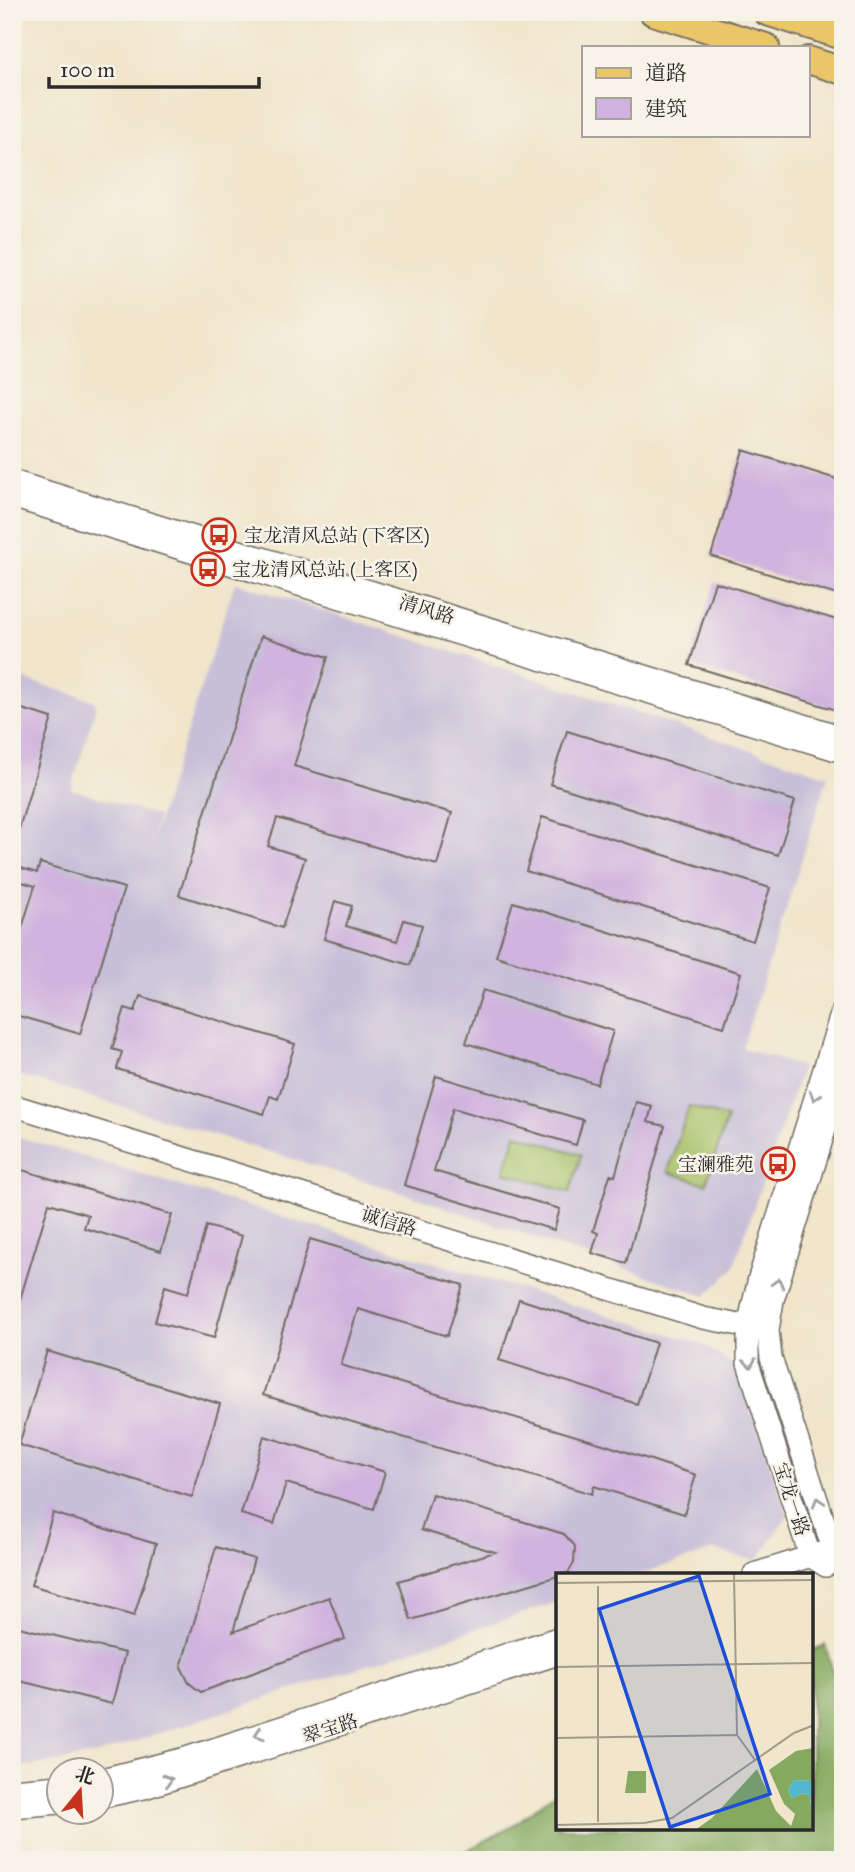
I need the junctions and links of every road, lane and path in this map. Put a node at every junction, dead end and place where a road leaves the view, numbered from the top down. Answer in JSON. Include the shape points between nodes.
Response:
{"nodes":[{"id":1,"x":653,"y":12,"type":"edge"},
{"id":2,"x":767,"y":12,"type":"edge"},
{"id":3,"x":843,"y":36,"type":"edge"},
{"id":4,"x":763,"y":46,"type":"edge"},
{"id":5,"x":810,"y":61,"type":"edge"},
{"id":6,"x":843,"y":71,"type":"edge"},
{"id":7,"x":12,"y":481,"type":"edge"},
{"id":8,"x":12,"y":497,"type":"edge"},
{"id":9,"x":843,"y":737,"type":"edge"},
{"id":10,"x":843,"y":752,"type":"edge"},
{"id":11,"x":843,"y":1007,"type":"edge"},
{"id":12,"x":843,"y":1071,"type":"edge"},
{"id":13,"x":12,"y":1105,"type":"edge"},
{"id":14,"x":758,"y":1328,"type":"junction"},
{"id":15,"x":826,"y":1559,"type":"edge"},
{"id":16,"x":759,"y":1573,"type":"edge"},
{"id":17,"x":556,"y":1639,"type":"edge"},
{"id":18,"x":556,"y":1655,"type":"edge"},
{"id":19,"x":116,"y":1776,"type":"edge"},
{"id":20,"x":46,"y":1787,"type":"edge"},
{"id":21,"x":12,"y":1790,"type":"edge"},
{"id":22,"x":116,"y":1794,"type":"edge"},
{"id":23,"x":46,"y":1804,"type":"edge"},
{"id":24,"x":12,"y":1807,"type":"edge"}],
"edges":[{"from":1,"to":4,"type":"main road"},
{"from":2,"to":3,"type":"main road"},
{"from":5,"to":6,"type":"main road"},
{"from":7,"to":9,"type":"street","name":"清风路"},
{"from":8,"to":10,"type":"street","name":"清风路"},
{"from":11,"to":14,"type":"street","name":"宝龙一路","one_way":true,"via":[[763,1265]]},
{"from":14,"to":12,"type":"street","name":"宝龙一路","one_way":true,"via":[[775,1292]]},
{"from":13,"to":14,"type":"street","name":"诚信路","via":[[703,1318]]},
{"from":14,"to":15,"type":"street","name":"宝龙一路","via":[[748,1363]]},
{"from":15,"to":16,"type":"street"},
{"from":17,"to":19,"type":"street","name":"翠宝路","one_way":true,"via":[[186,1758]]},
{"from":22,"to":18,"type":"street","name":"翠宝路","one_way":true},
{"from":20,"to":21,"type":"street"},
{"from":23,"to":24,"type":"street"}]}
